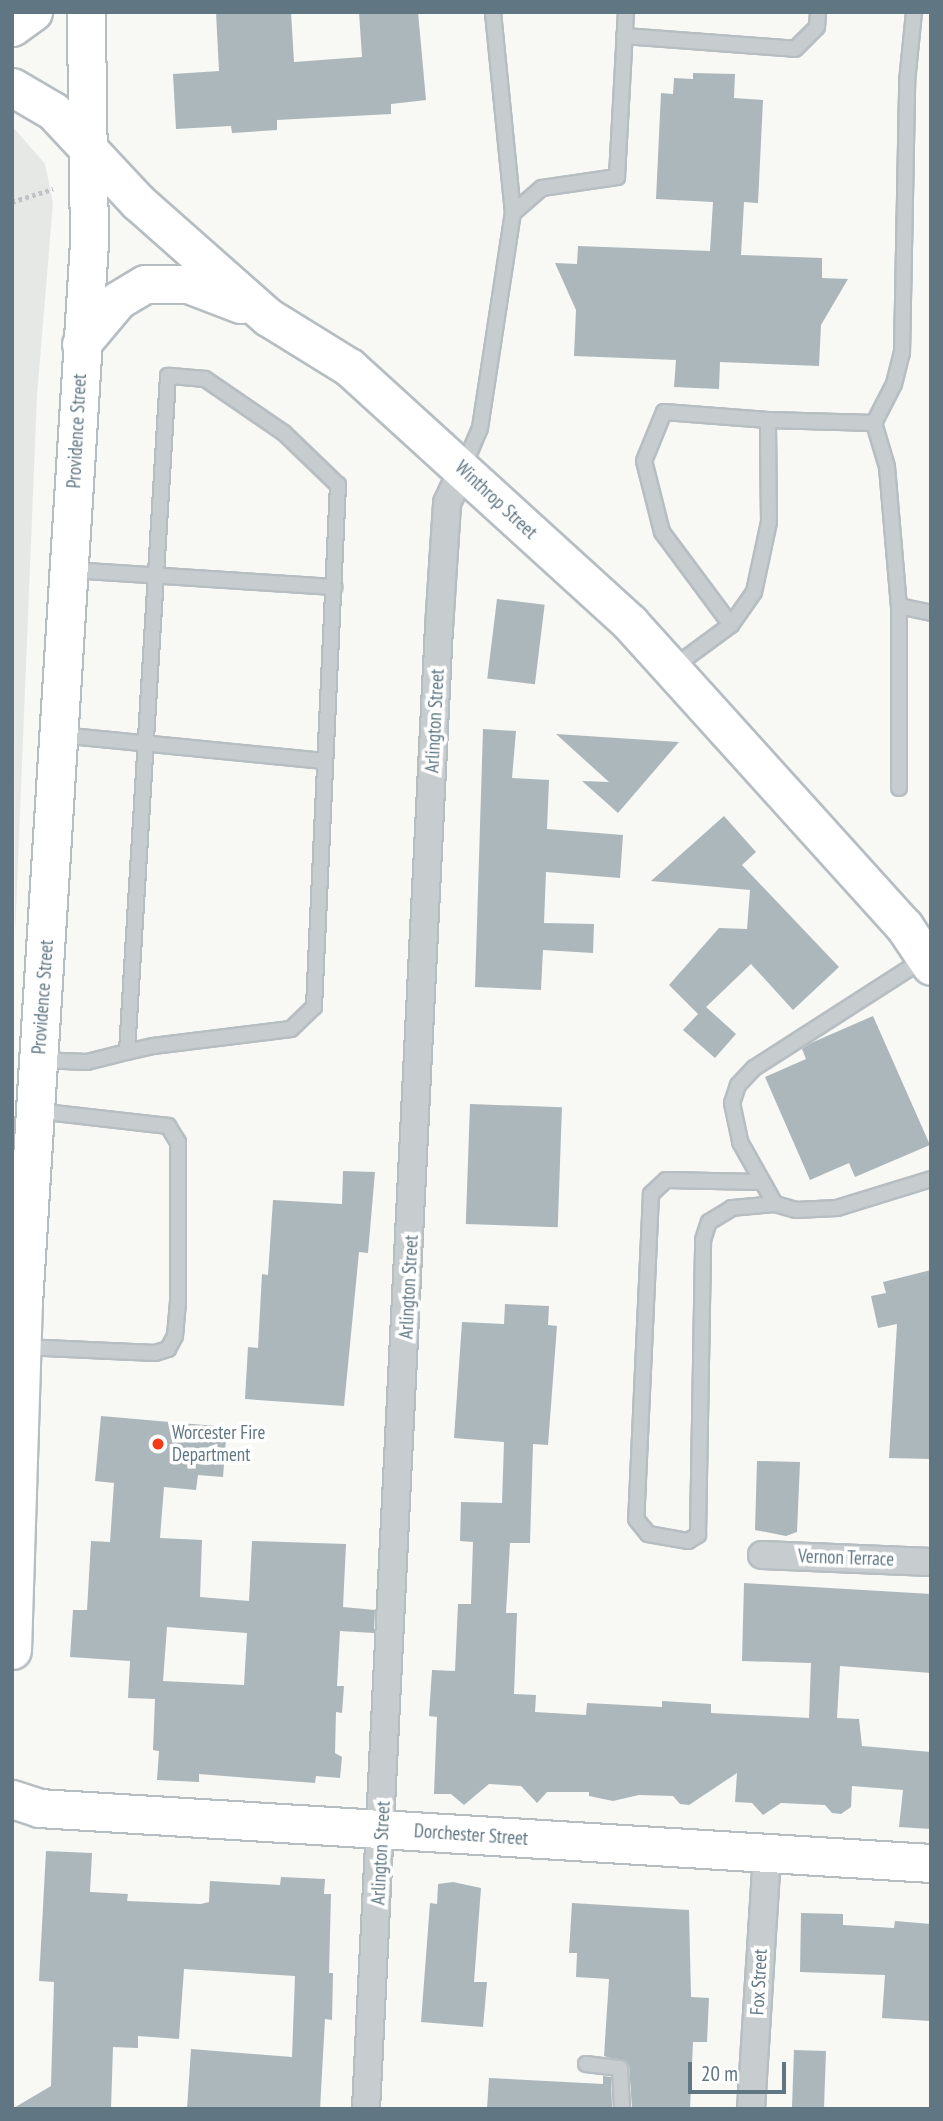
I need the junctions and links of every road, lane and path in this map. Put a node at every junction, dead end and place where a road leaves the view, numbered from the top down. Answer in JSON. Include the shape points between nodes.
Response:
{"nodes":[{"id":1,"x":33,"y":12,"type":"edge"},
{"id":2,"x":86,"y":12,"type":"edge"},
{"id":3,"x":493,"y":12,"type":"edge"},
{"id":4,"x":626,"y":12,"type":"edge"},
{"id":5,"x":818,"y":12,"type":"edge"},
{"id":6,"x":914,"y":12,"type":"edge"},
{"id":7,"x":12,"y":27,"type":"edge"},
{"id":8,"x":624,"y":36,"type":"junction"},
{"id":9,"x":12,"y":87,"type":"edge"},
{"id":10,"x":86,"y":151,"type":"junction"},
{"id":11,"x":53,"y":190,"type":"dead end"},
{"id":12,"x":12,"y":202,"type":"edge"},
{"id":13,"x":513,"y":213,"type":"junction"},
{"id":14,"x":268,"y":317,"type":"junction"},
{"id":15,"x":81,"y":344,"type":"junction"},
{"id":16,"x":768,"y":421,"type":"junction"},
{"id":17,"x":874,"y":423,"type":"junction"},
{"id":18,"x":463,"y":468,"type":"junction"},
{"id":19,"x":70,"y":569,"type":"junction"},
{"id":20,"x":156,"y":575,"type":"junction"},
{"id":21,"x":334,"y":587,"type":"junction"},
{"id":22,"x":899,"y":606,"type":"junction"},
{"id":23,"x":931,"y":612,"type":"edge"},
{"id":24,"x":732,"y":625,"type":"junction"},
{"id":25,"x":670,"y":670,"type":"junction"},
{"id":26,"x":58,"y":735,"type":"junction"},
{"id":27,"x":146,"y":744,"type":"junction"},
{"id":28,"x":325,"y":761,"type":"junction"},
{"id":29,"x":899,"y":788,"type":"dead end"},
{"id":30,"x":917,"y":918,"type":"edge"},
{"id":31,"x":928,"y":962,"type":"edge"},
{"id":32,"x":127,"y":1052,"type":"junction"},
{"id":33,"x":39,"y":1059,"type":"junction"},
{"id":34,"x":27,"y":1126,"type":"edge"},
{"id":35,"x":931,"y":1179,"type":"edge"},
{"id":36,"x":760,"y":1182,"type":"junction"},
{"id":37,"x":775,"y":1204,"type":"junction"},
{"id":38,"x":19,"y":1336,"type":"edge"},
{"id":39,"x":762,"y":1555,"type":"dead end"},
{"id":40,"x":931,"y":1562,"type":"edge"},
{"id":41,"x":12,"y":1650,"type":"edge"},
{"id":42,"x":12,"y":1799,"type":"edge"},
{"id":43,"x":383,"y":1829,"type":"junction"},
{"id":44,"x":766,"y":1855,"type":"junction"},
{"id":45,"x":931,"y":1864,"type":"edge"},
{"id":46,"x":586,"y":2064,"type":"dead end"},
{"id":47,"x":366,"y":2109,"type":"edge"},
{"id":48,"x":622,"y":2109,"type":"edge"},
{"id":49,"x":751,"y":2109,"type":"edge"}],
"edges":[{"from":1,"to":7,"type":"street"},
{"from":2,"to":10,"type":"street","name":"Providence Street"},
{"from":3,"to":13,"type":"lane"},
{"from":4,"to":8,"type":"lane"},
{"from":5,"to":8,"type":"lane","via":[[817,27],[795,49]]},
{"from":6,"to":17,"type":"lane","via":[[907,82],[902,353],[894,384]]},
{"from":8,"to":13,"type":"lane","via":[[617,177],[542,188]]},
{"from":9,"to":10,"type":"street","name":"Winthrop Street","via":[[53,111]]},
{"from":10,"to":14,"type":"street","name":"Winthrop Street"},
{"from":10,"to":15,"type":"street","name":"Providence Street","via":[[89,242]]},
{"from":11,"to":12,"type":"path"},
{"from":13,"to":18,"type":"lane","via":[[498,285],[485,405]]},
{"from":14,"to":15,"type":"street","via":[[209,290],[161,281],[145,284],[118,300]]},
{"from":14,"to":18,"type":"street","name":"Winthrop Street","via":[[349,367]]},
{"from":15,"to":19,"type":"street","name":"Providence Street"},
{"from":16,"to":17,"type":"lane"},
{"from":16,"to":24,"type":"lane","via":[[769,522],[754,592]]},
{"from":16,"to":24,"type":"lane","via":[[664,412],[644,461],[662,532]]},
{"from":17,"to":22,"type":"lane","via":[[887,467]]},
{"from":18,"to":25,"type":"street","name":"Winthrop Street","via":[[630,624]]},
{"from":18,"to":43,"type":"street","name":"Arlington Street","via":[[447,503],[439,628]]},
{"from":19,"to":20,"type":"lane"},
{"from":19,"to":26,"type":"street","name":"Providence Street"},
{"from":20,"to":21,"type":"lane"},
{"from":20,"to":21,"type":"lane","via":[[167,376],[205,379],[284,433],[338,485]]},
{"from":20,"to":27,"type":"lane"},
{"from":21,"to":28,"type":"lane"},
{"from":22,"to":23,"type":"lane"},
{"from":22,"to":29,"type":"lane"},
{"from":24,"to":25,"type":"lane"},
{"from":25,"to":30,"type":"street","name":"Winthrop Street"},
{"from":26,"to":27,"type":"lane"},
{"from":26,"to":33,"type":"street","name":"Providence Street"},
{"from":27,"to":28,"type":"lane"},
{"from":27,"to":32,"type":"lane"},
{"from":28,"to":32,"type":"lane","via":[[314,1007],[291,1030]]},
{"from":30,"to":31,"type":"street","name":"Winthrop Street"},
{"from":31,"to":36,"type":"lane","via":[[754,1068],[738,1085],[732,1103],[740,1142]]},
{"from":32,"to":33,"type":"lane","via":[[87,1062]]},
{"from":33,"to":34,"type":"street","name":"Providence Street"},
{"from":34,"to":38,"type":"street","name":"Providence Street"},
{"from":34,"to":38,"type":"lane","via":[[167,1126],[178,1142],[178,1303],[175,1336],[168,1349],[155,1353]]},
{"from":35,"to":37,"type":"lane","via":[[837,1208],[796,1210]]},
{"from":36,"to":37,"type":"lane"},
{"from":36,"to":37,"type":"lane","via":[[666,1180],[651,1194],[636,1519],[648,1534],[688,1541],[698,1535],[702,1240],[709,1222],[732,1208]]},
{"from":38,"to":41,"type":"street","name":"Providence Street"},
{"from":39,"to":40,"type":"street","name":"Vernon Terrace"},
{"from":42,"to":43,"type":"street","name":"Dorchester Street","via":[[39,1808]]},
{"from":43,"to":44,"type":"street","name":"Dorchester Street"},
{"from":43,"to":47,"type":"street","name":"Arlington Street"},
{"from":44,"to":45,"type":"street","name":"Dorchester Street"},
{"from":44,"to":49,"type":"street","name":"Fox Street"},
{"from":46,"to":48,"type":"lane","via":[[620,2068]]}]}
